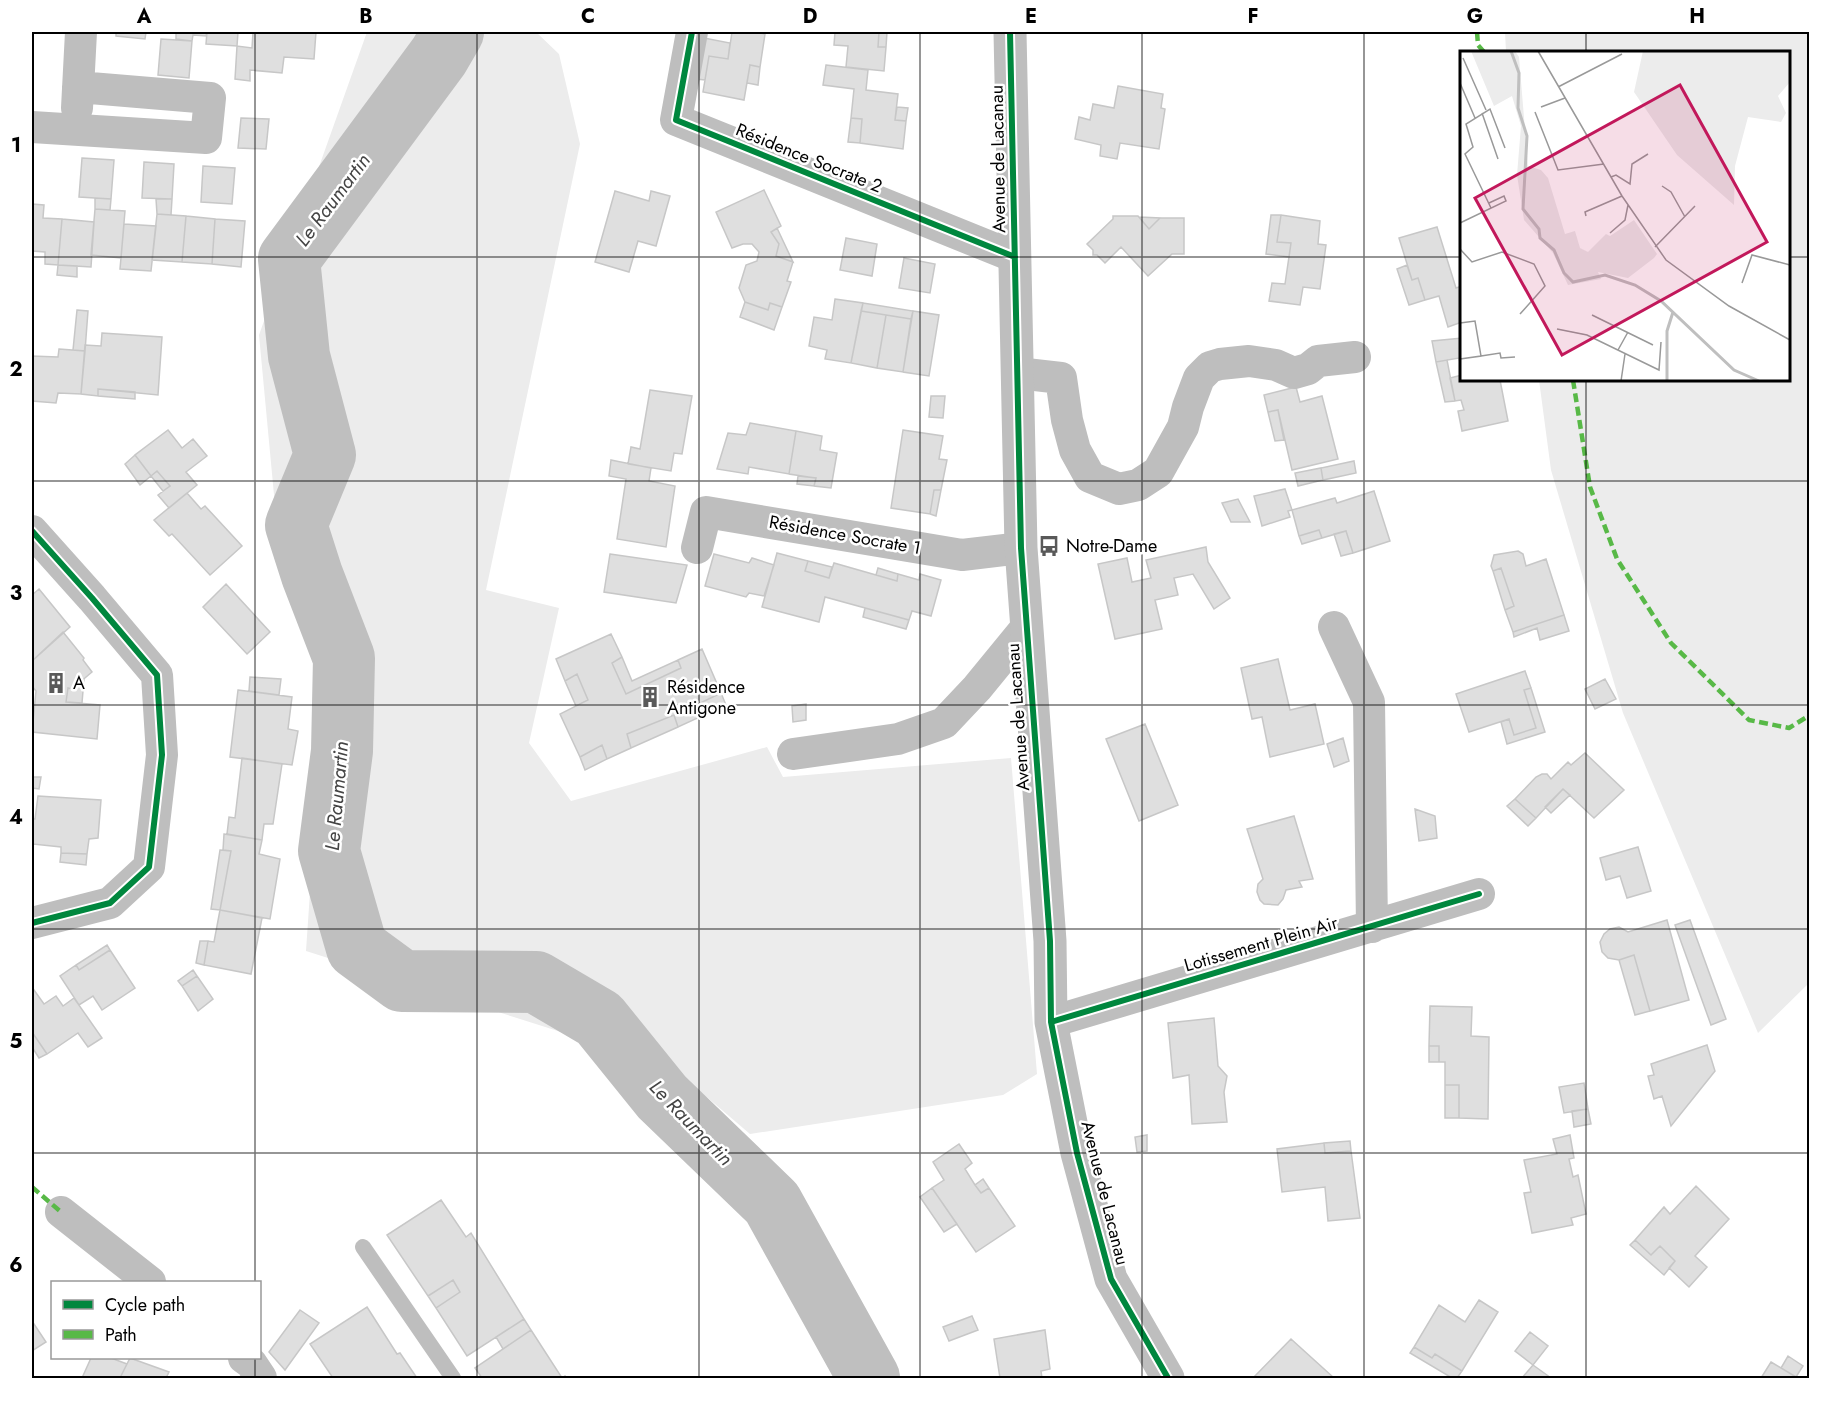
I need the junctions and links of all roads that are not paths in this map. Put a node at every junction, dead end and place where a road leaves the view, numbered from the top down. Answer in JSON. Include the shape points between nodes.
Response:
{"nodes":[{"id":1,"x":81,"y":32,"type":"edge"},
{"id":2,"x":692,"y":32,"type":"edge"},
{"id":3,"x":1010,"y":32,"type":"edge"},
{"id":4,"x":78,"y":87,"type":"junction"},
{"id":5,"x":32,"y":127,"type":"edge"},
{"id":6,"x":76,"y":129,"type":"junction"},
{"id":7,"x":1015,"y":257,"type":"junction"},
{"id":8,"x":1355,"y":357,"type":"dead end"},
{"id":9,"x":1017,"y":373,"type":"junction"},
{"id":10,"x":32,"y":531,"type":"edge"},
{"id":11,"x":697,"y":548,"type":"dead end"},
{"id":12,"x":1021,"y":548,"type":"junction"},
{"id":13,"x":1027,"y":627,"type":"junction"},
{"id":14,"x":1334,"y":627,"type":"dead end"},
{"id":15,"x":793,"y":754,"type":"dead end"},
{"id":16,"x":1479,"y":894,"type":"dead end"},
{"id":17,"x":32,"y":923,"type":"edge"},
{"id":18,"x":1372,"y":927,"type":"junction"},
{"id":19,"x":1051,"y":1022,"type":"junction"},
{"id":20,"x":61,"y":1212,"type":"dead end"},
{"id":21,"x":363,"y":1247,"type":"dead end"},
{"id":22,"x":149,"y":1281,"type":"edge"},
{"id":23,"x":245,"y":1359,"type":"edge"},
{"id":24,"x":261,"y":1378,"type":"edge"},
{"id":25,"x":453,"y":1378,"type":"edge"},
{"id":26,"x":1168,"y":1378,"type":"edge"}],
"edges":[{"from":1,"to":4,"type":"street"},
{"from":2,"to":7,"type":"street","name":"Résidence Socrate 2","via":[[676,120]]},
{"from":3,"to":7,"type":"street","name":"Avenue de Lacanau"},
{"from":4,"to":6,"type":"street"},
{"from":4,"to":6,"type":"street","via":[[210,98],[206,138]]},
{"from":5,"to":6,"type":"street"},
{"from":7,"to":9,"type":"street","name":"Avenue de Lacanau"},
{"from":8,"to":9,"type":"street","via":[[1318,361],[1294,373],[1276,365],[1248,361],[1210,367],[1199,378],[1183,427],[1158,472],[1138,485],[1119,489],[1090,477],[1075,450],[1061,378]]},
{"from":9,"to":12,"type":"street","name":"Avenue de Lacanau"},
{"from":10,"to":17,"type":"street","via":[[157,675],[162,755],[149,867],[110,903]]},
{"from":11,"to":12,"type":"street","name":"Résidence Socrate 1","via":[[706,512],[962,555]]},
{"from":12,"to":13,"type":"street","name":"Avenue de Lacanau"},
{"from":13,"to":15,"type":"street","via":[[944,723],[898,739]]},
{"from":13,"to":19,"type":"street","name":"Avenue de Lacanau","via":[[1050,941]]},
{"from":14,"to":18,"type":"street","via":[[1369,702]]},
{"from":16,"to":18,"type":"street","name":"Lotissement Plein Air"},
{"from":18,"to":19,"type":"street","name":"Lotissement Plein Air"},
{"from":19,"to":26,"type":"street","name":"Avenue de Lacanau","via":[[1077,1153],[1111,1279]]},
{"from":20,"to":22,"type":"street"},
{"from":21,"to":25,"type":"lane"},
{"from":23,"to":24,"type":"street"}]}
